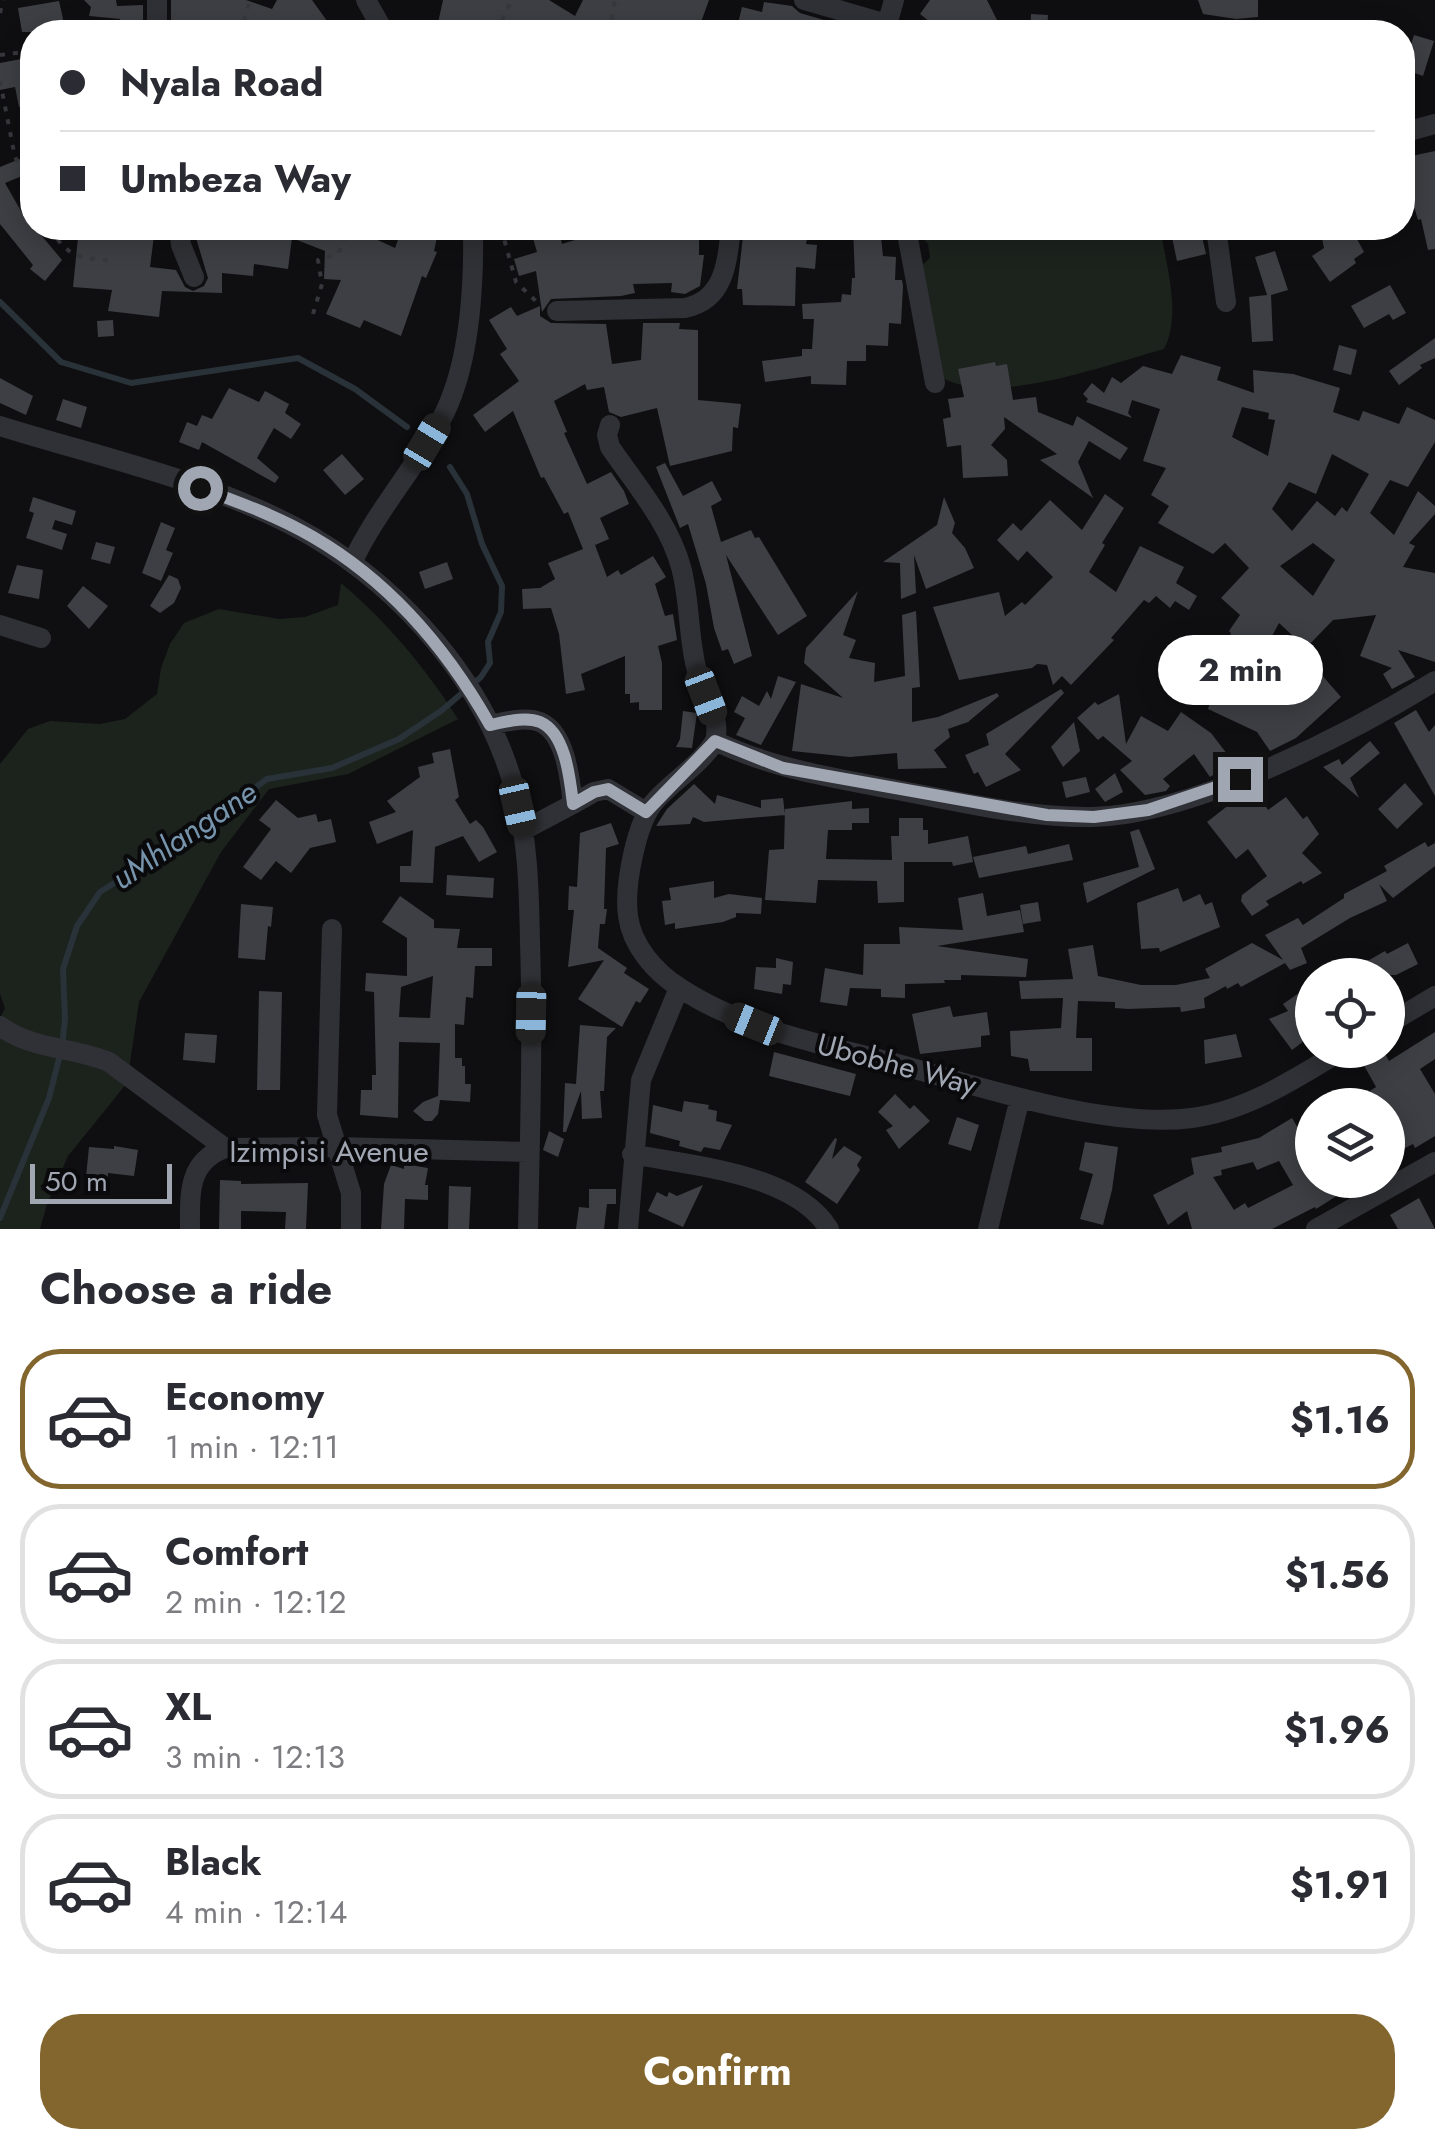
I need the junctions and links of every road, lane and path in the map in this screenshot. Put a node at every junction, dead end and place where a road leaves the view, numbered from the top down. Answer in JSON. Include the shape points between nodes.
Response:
{"nodes":[{"id":1,"x":3,"y":0,"type":"edge"},
{"id":2,"x":804,"y":0,"type":"edge"},
{"id":3,"x":0,"y":13,"type":"edge"},
{"id":4,"x":863,"y":20,"type":"edge"},
{"id":5,"x":0,"y":81,"type":"edge"},
{"id":6,"x":20,"y":167,"type":"edge"},
{"id":7,"x":59,"y":240,"type":"edge"},
{"id":8,"x":180,"y":240,"type":"edge"},
{"id":9,"x":343,"y":240,"type":"edge"},
{"id":10,"x":474,"y":240,"type":"edge"},
{"id":11,"x":504,"y":240,"type":"edge"},
{"id":12,"x":729,"y":240,"type":"edge"},
{"id":13,"x":908,"y":240,"type":"edge"},
{"id":14,"x":1218,"y":240,"type":"edge"},
{"id":15,"x":112,"y":261,"type":"dead end"},
{"id":16,"x":194,"y":276,"type":"dead end"},
{"id":17,"x":1226,"y":302,"type":"dead end"},
{"id":18,"x":556,"y":311,"type":"joint"},
{"id":19,"x":312,"y":314,"type":"dead end"},
{"id":20,"x":935,"y":383,"type":"dead end"},
{"id":21,"x":0,"y":426,"type":"edge"},
{"id":22,"x":610,"y":426,"type":"dead end"},
{"id":23,"x":352,"y":563,"type":"junction"},
{"id":24,"x":0,"y":624,"type":"edge"},
{"id":25,"x":42,"y":638,"type":"dead end"},
{"id":26,"x":1435,"y":682,"type":"edge"},
{"id":27,"x":486,"y":718,"type":"junction"},
{"id":28,"x":715,"y":741,"type":"junction"},
{"id":29,"x":573,"y":804,"type":"junction"},
{"id":30,"x":646,"y":812,"type":"junction"},
{"id":31,"x":524,"y":830,"type":"junction"},
{"id":32,"x":332,"y":929,"type":"dead end"},
{"id":33,"x":679,"y":988,"type":"junction"},
{"id":34,"x":1435,"y":996,"type":"edge"},
{"id":35,"x":1405,"y":1014,"type":"edge"},
{"id":36,"x":0,"y":1026,"type":"edge"},
{"id":37,"x":1311,"y":1068,"type":"edge"},
{"id":38,"x":1020,"y":1098,"type":"junction"},
{"id":39,"x":338,"y":1146,"type":"junction"},
{"id":40,"x":225,"y":1148,"type":"junction"},
{"id":41,"x":529,"y":1152,"type":"junction"},
{"id":42,"x":632,"y":1154,"type":"junction"},
{"id":43,"x":1435,"y":1162,"type":"edge"},
{"id":44,"x":190,"y":1229,"type":"edge"},
{"id":45,"x":350,"y":1229,"type":"edge"},
{"id":46,"x":528,"y":1229,"type":"edge"},
{"id":47,"x":628,"y":1229,"type":"edge"},
{"id":48,"x":829,"y":1229,"type":"edge"},
{"id":49,"x":988,"y":1229,"type":"edge"},
{"id":50,"x":1316,"y":1229,"type":"edge"}],
"edges":[{"from":1,"to":3,"type":"path"},
{"from":2,"to":4,"type":"street"},
{"from":5,"to":6,"type":"path"},
{"from":7,"to":15,"type":"path","via":[[78,258]]},
{"from":8,"to":16,"type":"street"},
{"from":9,"to":19,"type":"path","via":[[338,254],[318,260],[322,284]]},
{"from":10,"to":23,"type":"street","via":[[472,298],[444,414]]},
{"from":11,"to":18,"type":"path","via":[[516,282],[532,301]]},
{"from":12,"to":18,"type":"street","via":[[722,278],[705,302]]},
{"from":13,"to":20,"type":"street"},
{"from":14,"to":17,"type":"street"},
{"from":21,"to":23,"type":"street","via":[[216,494],[312,536]]},
{"from":22,"to":28,"type":"street","via":[[607,440],[680,563],[696,666],[717,724]]},
{"from":23,"to":27,"type":"street","via":[[414,618]]},
{"from":24,"to":25,"type":"street"},
{"from":26,"to":28,"type":"street","via":[[1240,779],[1120,815],[1047,815],[952,800],[783,768]]},
{"from":27,"to":29,"type":"street","via":[[546,725],[566,766]]},
{"from":27,"to":31,"type":"street"},
{"from":28,"to":30,"type":"street"},
{"from":29,"to":30,"type":"street","via":[[608,789]]},
{"from":29,"to":31,"type":"street"},
{"from":30,"to":33,"type":"street","name":"Ubobhe Way","via":[[628,896],[630,923],[646,956]]},
{"from":31,"to":41,"type":"street","via":[[532,979]]},
{"from":32,"to":39,"type":"street","via":[[327,1115]]},
{"from":33,"to":38,"type":"street","name":"Ubobhe Way","via":[[754,1024]]},
{"from":33,"to":42,"type":"street","via":[[641,1080]]},
{"from":34,"to":35,"type":"street"},
{"from":36,"to":40,"type":"street","via":[[31,1043],[93,1055],[120,1069]]},
{"from":37,"to":38,"type":"street","name":"Ubobhe Way","via":[[1251,1101],[1191,1118],[1126,1117]]},
{"from":38,"to":49,"type":"street"},
{"from":39,"to":40,"type":"street","name":"Izimpisi Avenue"},
{"from":39,"to":41,"type":"street","name":"Izimpisi Avenue"},
{"from":39,"to":45,"type":"street","via":[[351,1193]]},
{"from":40,"to":44,"type":"street","name":"Izimpisi Avenue","via":[[194,1173]]},
{"from":41,"to":46,"type":"street"},
{"from":42,"to":47,"type":"street"},
{"from":42,"to":48,"type":"street","via":[[767,1184],[807,1204]]},
{"from":43,"to":50,"type":"street"}]}
